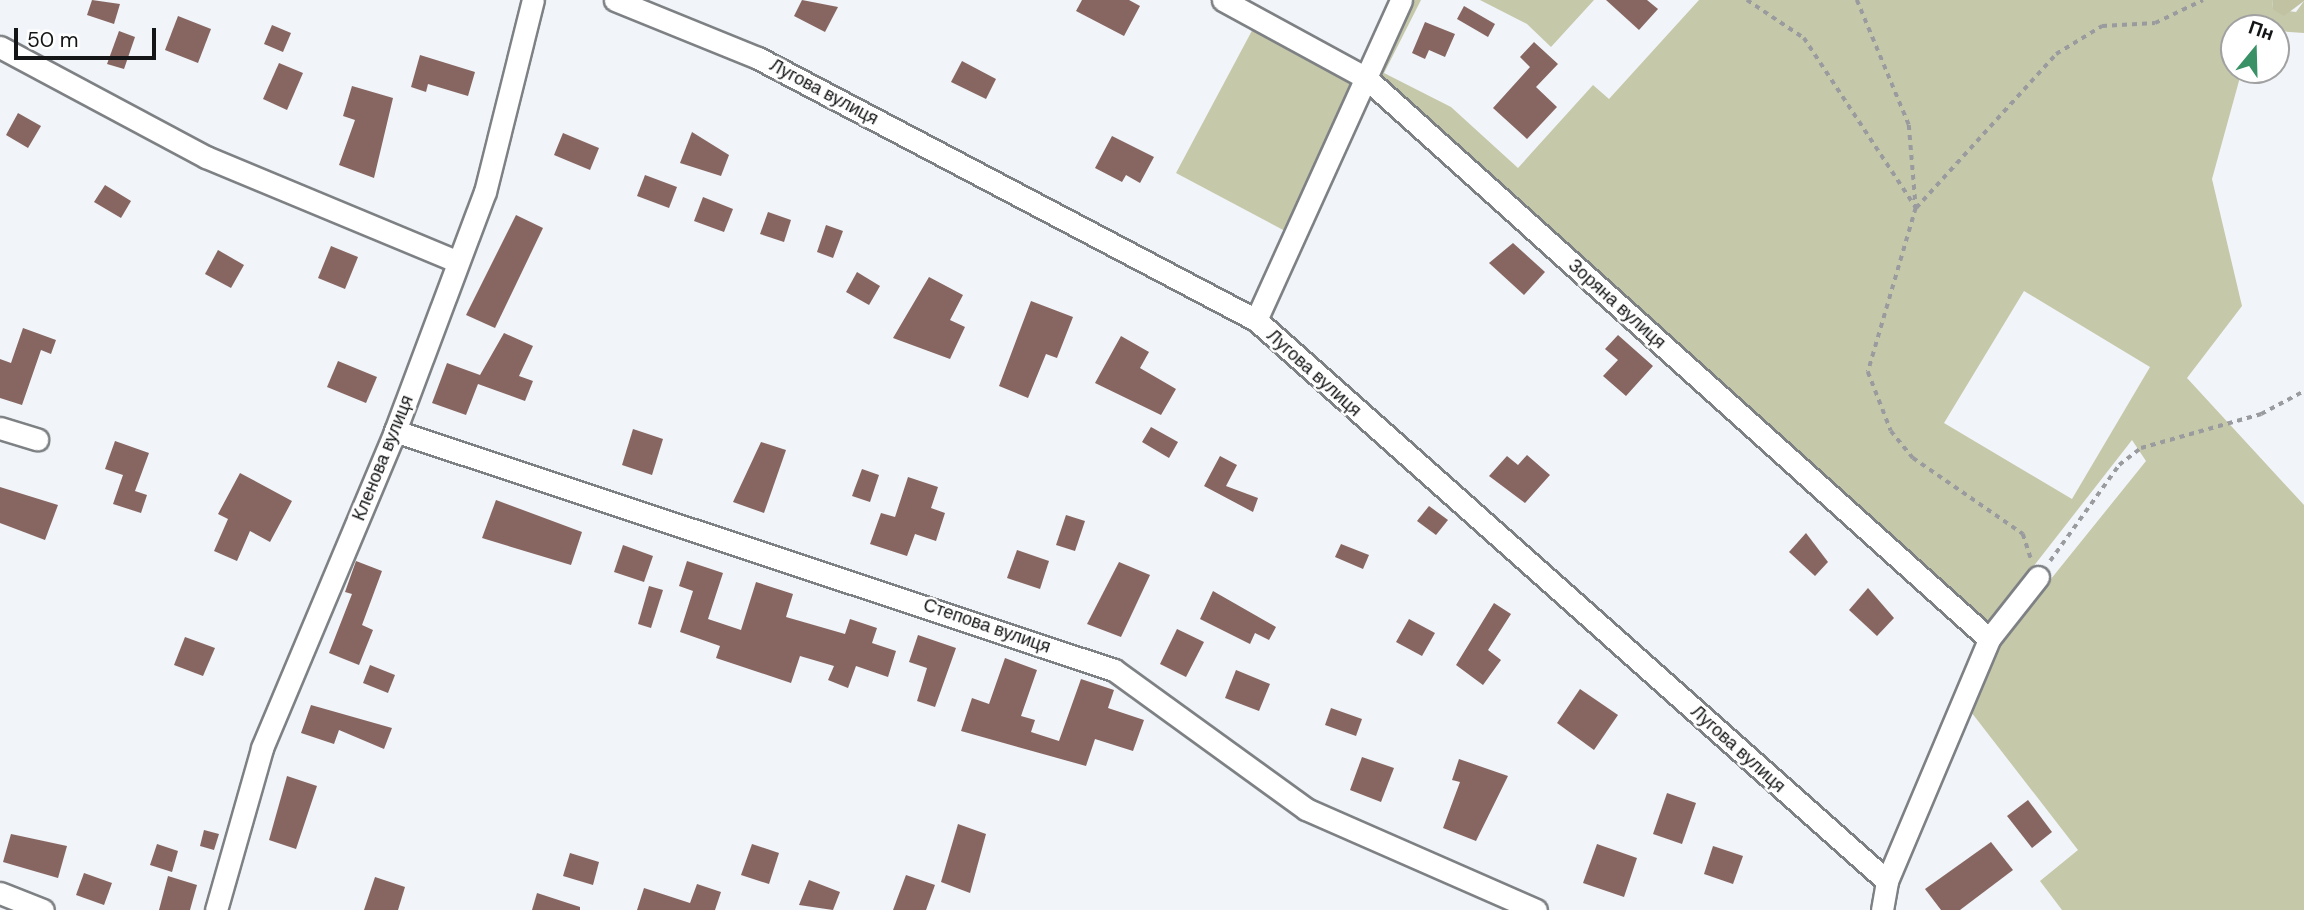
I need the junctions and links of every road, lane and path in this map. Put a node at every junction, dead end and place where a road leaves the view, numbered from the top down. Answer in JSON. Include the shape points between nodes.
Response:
{"nodes":[{"id":1,"x":533,"y":0,"type":"edge"},
{"id":2,"x":615,"y":0,"type":"edge"},
{"id":3,"x":1223,"y":0,"type":"edge"},
{"id":4,"x":1401,"y":0,"type":"edge"},
{"id":5,"x":1747,"y":0,"type":"edge"},
{"id":6,"x":1857,"y":0,"type":"edge"},
{"id":7,"x":2203,"y":0,"type":"edge"},
{"id":8,"x":0,"y":47,"type":"edge"},
{"id":9,"x":1366,"y":79,"type":"junction"},
{"id":10,"x":1916,"y":208,"type":"junction"},
{"id":11,"x":456,"y":261,"type":"junction"},
{"id":12,"x":1256,"y":320,"type":"junction"},
{"id":13,"x":2304,"y":391,"type":"edge"},
{"id":14,"x":0,"y":428,"type":"edge"},
{"id":15,"x":395,"y":431,"type":"junction"},
{"id":16,"x":37,"y":439,"type":"dead end"},
{"id":17,"x":2038,"y":577,"type":"junction"},
{"id":18,"x":1989,"y":639,"type":"junction"},
{"id":19,"x":1887,"y":881,"type":"junction"},
{"id":20,"x":0,"y":893,"type":"edge"},
{"id":21,"x":43,"y":910,"type":"edge"},
{"id":22,"x":216,"y":910,"type":"edge"},
{"id":23,"x":1536,"y":910,"type":"edge"},
{"id":24,"x":1882,"y":910,"type":"edge"}],
"edges":[{"from":1,"to":11,"type":"street","name":"Кленова вулиця","via":[[485,192]]},
{"from":2,"to":12,"type":"street","name":"Лугова вулиця","via":[[758,58]]},
{"from":3,"to":9,"type":"street","name":"Зоряна вулиця"},
{"from":4,"to":9,"type":"street"},
{"from":5,"to":10,"type":"path","via":[[1804,38]]},
{"from":6,"to":10,"type":"path","via":[[1909,125]]},
{"from":7,"to":10,"type":"path","via":[[2155,23],[2102,26],[2056,54]]},
{"from":8,"to":11,"type":"street","via":[[206,157]]},
{"from":9,"to":12,"type":"street"},
{"from":9,"to":18,"type":"street","name":"Зоряна вулиця"},
{"from":10,"to":17,"type":"path","via":[[1868,372],[1891,431],[1913,458],[2023,534]]},
{"from":11,"to":15,"type":"street","name":"Кленова вулиця"},
{"from":12,"to":19,"type":"street","name":"Лугова вулиця"},
{"from":13,"to":17,"type":"path","via":[[2261,414],[2141,448],[2119,466]]},
{"from":14,"to":16,"type":"street"},
{"from":15,"to":22,"type":"street","name":"Кленова вулиця","via":[[262,748]]},
{"from":15,"to":23,"type":"street","name":"Степова вулиця","via":[[1114,670],[1306,809]]},
{"from":17,"to":18,"type":"street"},
{"from":18,"to":19,"type":"street"},
{"from":19,"to":24,"type":"street"},
{"from":20,"to":21,"type":"street"}]}
